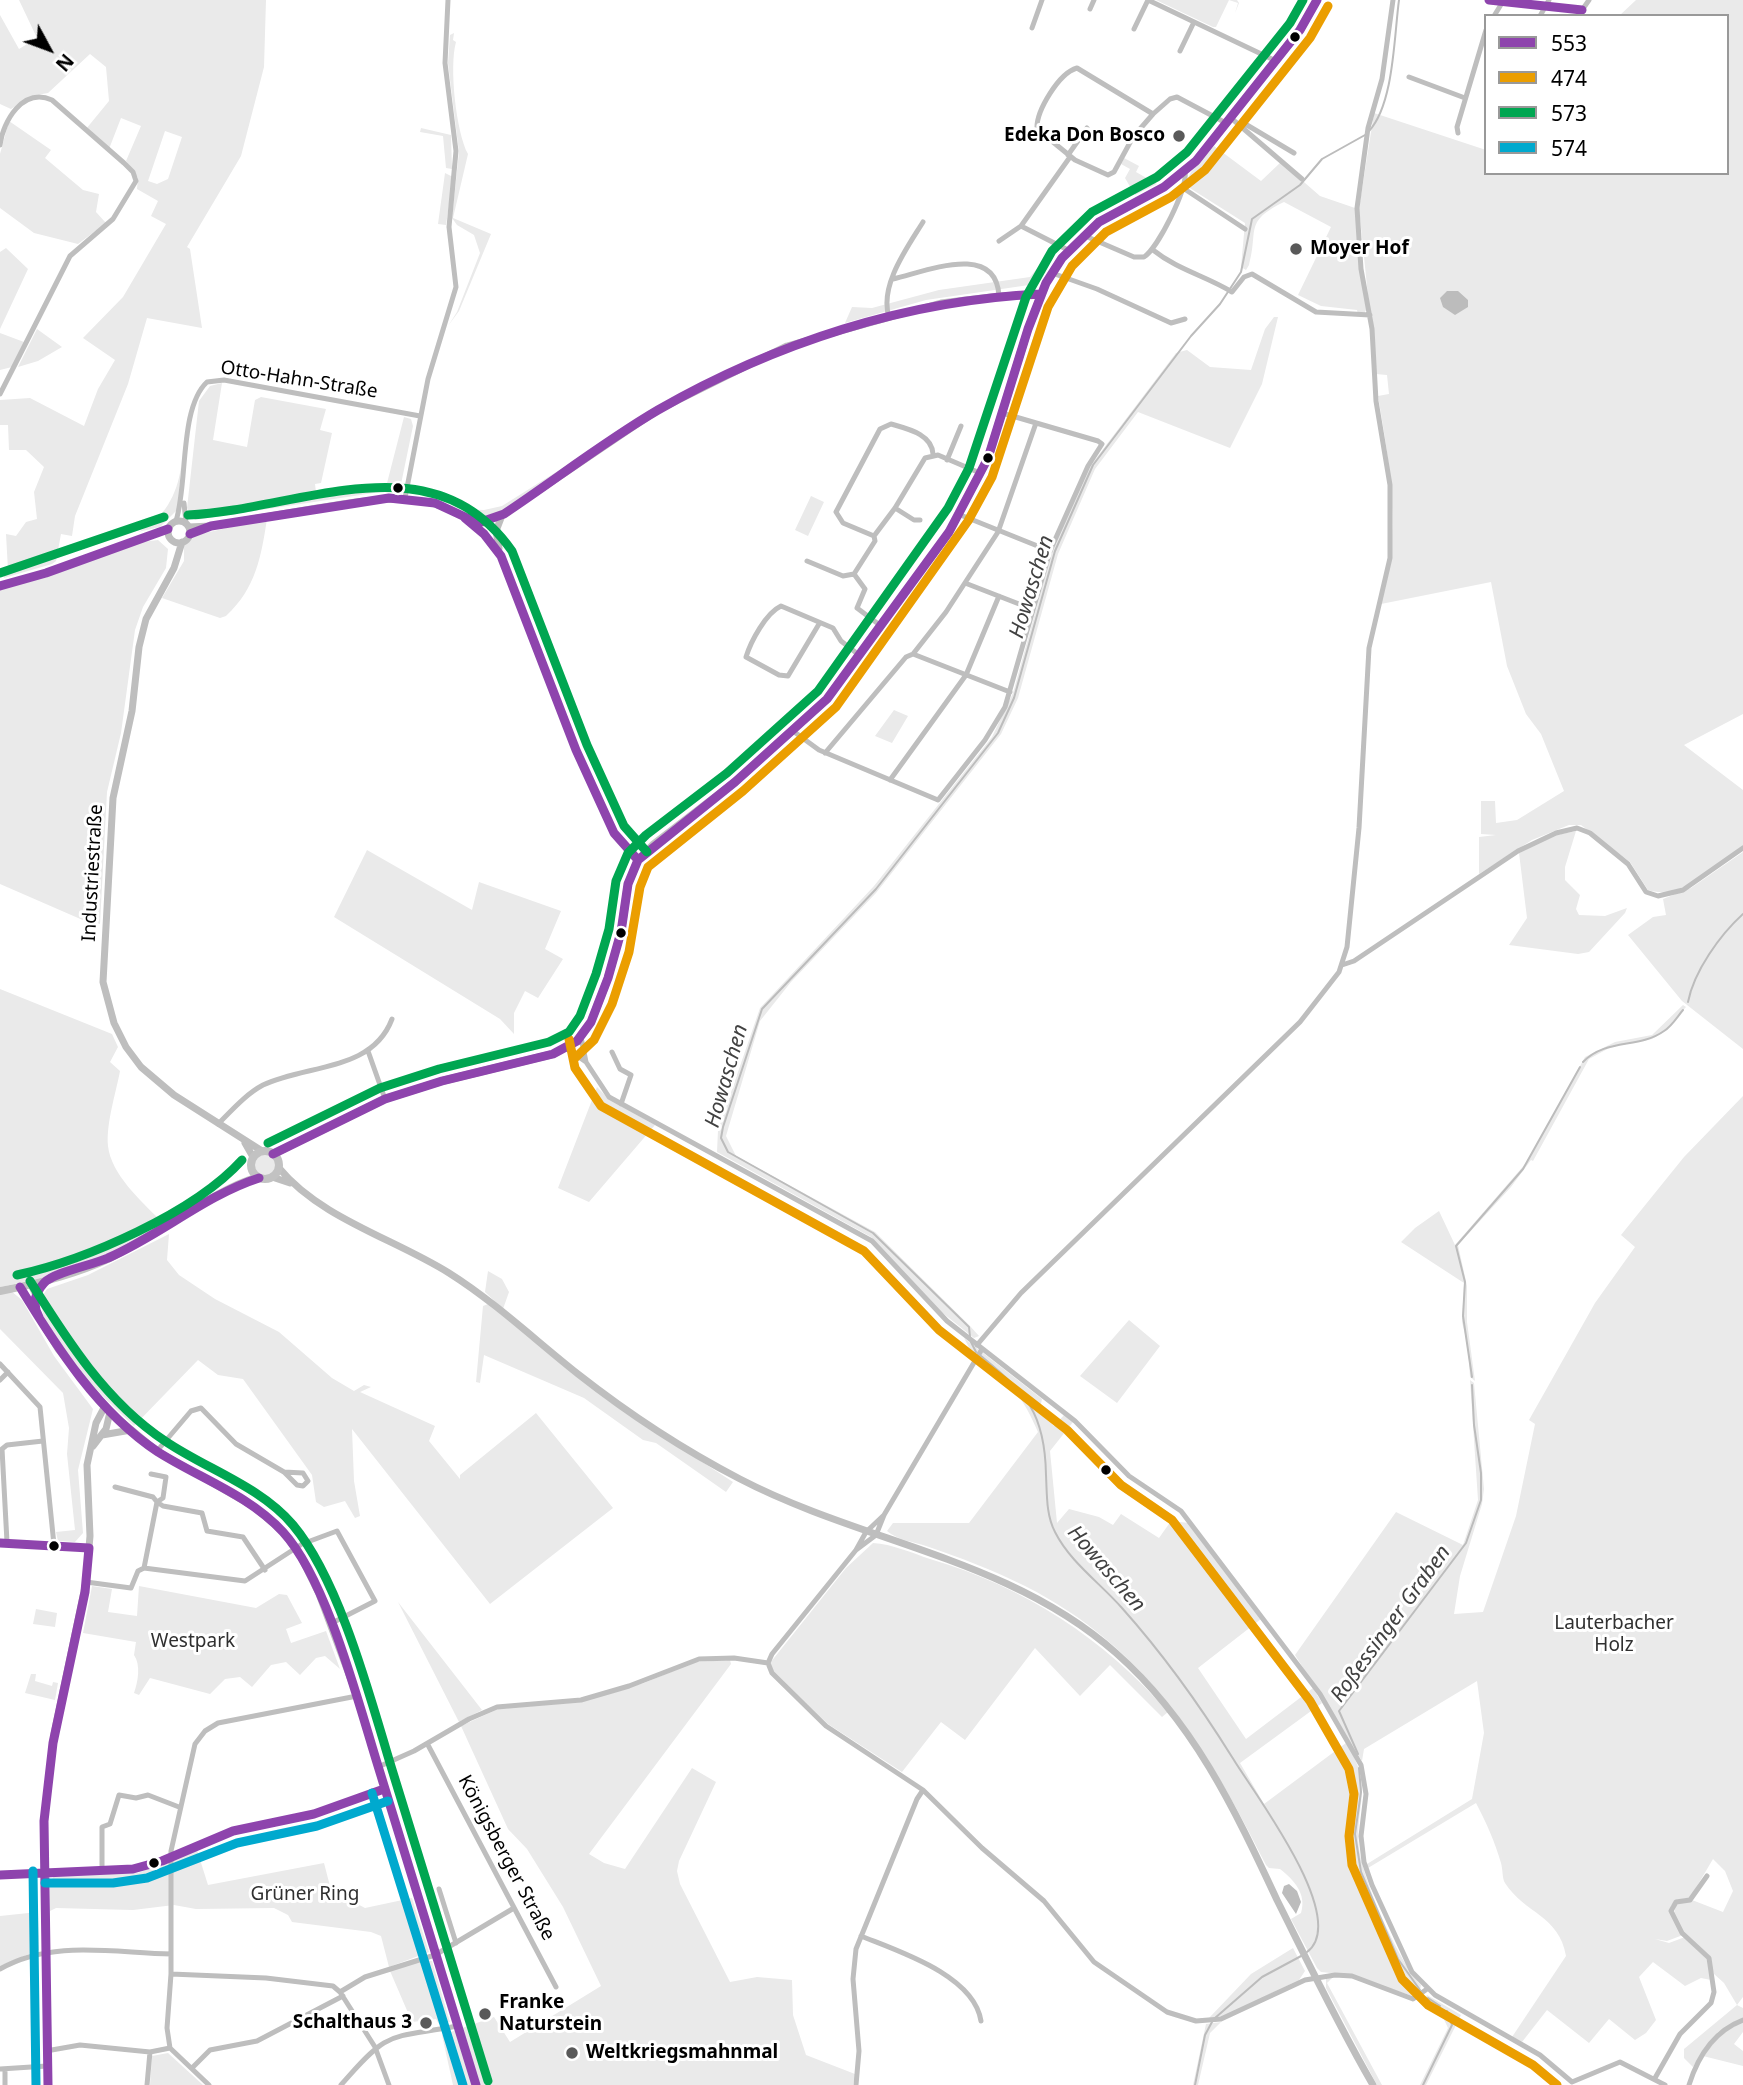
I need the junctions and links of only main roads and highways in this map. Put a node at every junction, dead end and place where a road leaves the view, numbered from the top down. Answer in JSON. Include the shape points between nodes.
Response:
{"nodes":[{"id":1,"x":1317,"y":0,"type":"edge"},
{"id":2,"x":295,"y":1146,"type":"junction"},
{"id":3,"x":273,"y":1154,"type":"junction"},
{"id":4,"x":279,"y":1165,"type":"junction"},
{"id":5,"x":251,"y":1168,"type":"junction"},
{"id":6,"x":259,"y":1178,"type":"junction"},
{"id":7,"x":229,"y":1188,"type":"junction"},
{"id":8,"x":0,"y":1291,"type":"edge"}],
"edges":[{"from":1,"to":2,"type":"main road","via":[[1276,61],[1185,172],[1105,218],[1068,250],[1039,298],[981,473],[949,532],[827,699],[638,860],[626,890],[621,932],[608,978],[591,1022],[580,1037],[567,1049],[385,1099]]},
{"from":2,"to":3,"type":"main road"},
{"from":2,"to":4,"type":"main road"},
{"from":3,"to":4,"type":"main road"},
{"from":3,"to":5,"type":"main road","via":[[262,1151],[253,1157]]},
{"from":4,"to":6,"type":"main road","via":[[272,1177]]},
{"from":5,"to":6,"type":"main road"},
{"from":5,"to":7,"type":"main road"},
{"from":6,"to":7,"type":"main road"},
{"from":7,"to":8,"type":"main road","via":[[109,1258]]}]}
